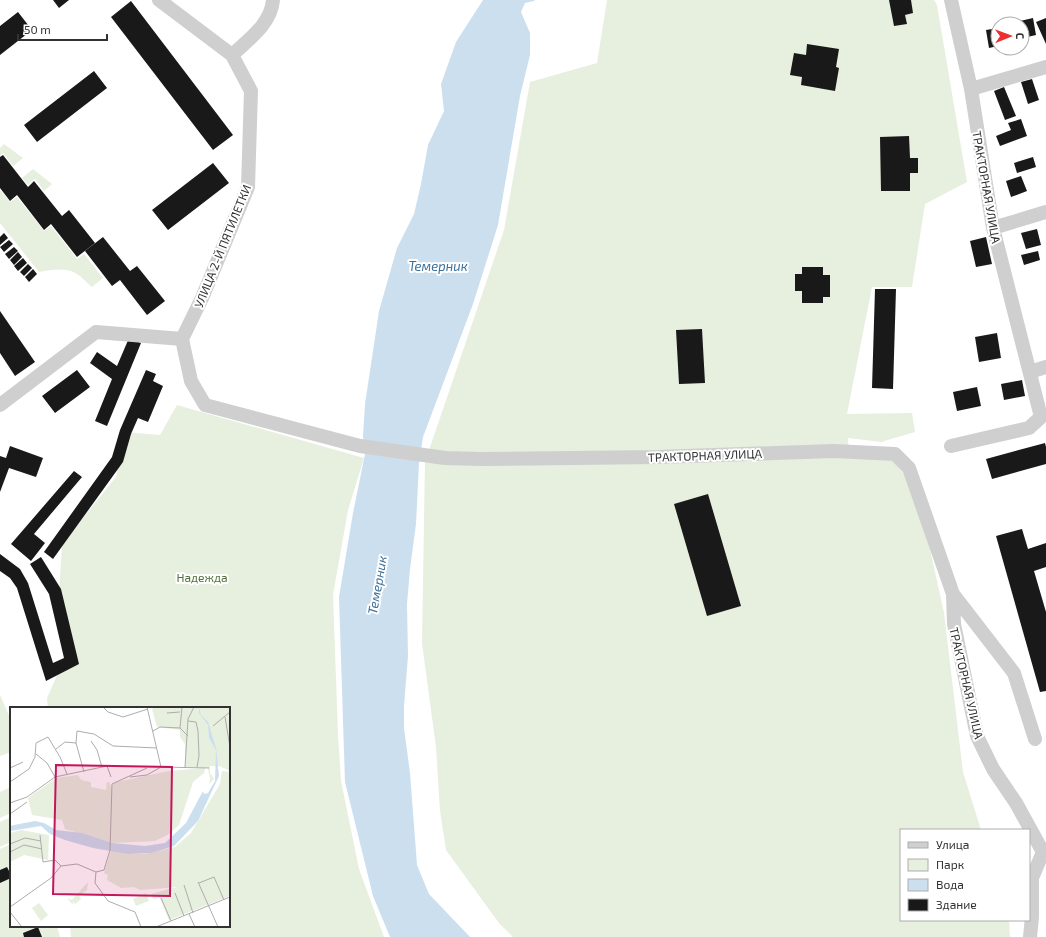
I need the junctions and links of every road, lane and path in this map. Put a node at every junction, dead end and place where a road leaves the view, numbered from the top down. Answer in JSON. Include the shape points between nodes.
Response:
{"nodes":[{"id":1,"x":159,"y":0,"type":"edge"},
{"id":2,"x":273,"y":0,"type":"edge"},
{"id":3,"x":951,"y":0,"type":"edge"},
{"id":4,"x":232,"y":55,"type":"junction"},
{"id":5,"x":1046,"y":67,"type":"edge"},
{"id":6,"x":971,"y":89,"type":"junction"},
{"id":7,"x":1046,"y":212,"type":"edge"},
{"id":8,"x":993,"y":228,"type":"junction"},
{"id":9,"x":182,"y":339,"type":"junction"},
{"id":10,"x":1046,"y":367,"type":"edge"},
{"id":11,"x":1030,"y":372,"type":"junction"},
{"id":12,"x":0,"y":405,"type":"edge"},
{"id":13,"x":951,"y":446,"type":"dead end"},
{"id":14,"x":953,"y":594,"type":"junction"},
{"id":15,"x":1035,"y":739,"type":"dead end"},
{"id":16,"x":1045,"y":852,"type":"edge"},
{"id":17,"x":1030,"y":937,"type":"edge"}],
"edges":[{"from":1,"to":4,"type":"street","name":"УЛИЦА 2-Й ПЯТИЛЕТКИ"},
{"from":2,"to":4,"type":"street","via":[[272,8],[262,27]]},
{"from":3,"to":6,"type":"street","name":"ТРАКТОРНАЯ УЛИЦА"},
{"from":4,"to":9,"type":"street","name":"УЛИЦА 2-Й ПЯТИЛЕТКИ","via":[[251,91],[248,187],[202,298]]},
{"from":5,"to":6,"type":"street"},
{"from":6,"to":8,"type":"street","name":"ТРАКТОРНАЯ УЛИЦА"},
{"from":7,"to":8,"type":"street"},
{"from":8,"to":11,"type":"street","name":"ТРАКТОРНАЯ УЛИЦА"},
{"from":9,"to":12,"type":"street","via":[[96,332]]},
{"from":9,"to":14,"type":"street","name":"ТРАКТОРНАЯ УЛИЦА","via":[[191,382],[205,405],[362,447],[445,458],[480,459],[834,451],[896,454],[909,468]]},
{"from":10,"to":11,"type":"street"},
{"from":11,"to":13,"type":"street","name":"ТРАКТОРНАЯ УЛИЦА","via":[[1041,417],[1029,428]]},
{"from":14,"to":15,"type":"street","name":"ТРАКТОРНАЯ УЛИЦА","via":[[1014,673]]},
{"from":14,"to":16,"type":"street","name":"ТРАКТОРНАЯ УЛИЦА","via":[[954,624],[977,736],[993,769]]},
{"from":16,"to":17,"type":"street","name":"ТРАКТОРНАЯ УЛИЦА","via":[[1032,878]]}]}
